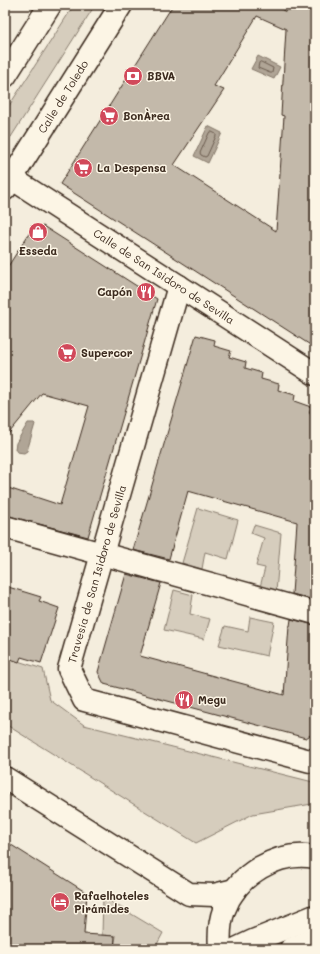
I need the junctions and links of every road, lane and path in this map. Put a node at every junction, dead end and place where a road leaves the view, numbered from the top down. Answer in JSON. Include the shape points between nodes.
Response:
{"nodes":[{"id":1,"x":50,"y":5,"type":"edge"},
{"id":2,"x":121,"y":5,"type":"edge"},
{"id":3,"x":5,"y":76,"type":"edge"},
{"id":4,"x":7,"y":180,"type":"edge"},
{"id":5,"x":179,"y":286,"type":"junction"},
{"id":6,"x":315,"y":374,"type":"edge"},
{"id":7,"x":5,"y":527,"type":"edge"},
{"id":8,"x":102,"y":555,"type":"junction"},
{"id":9,"x":315,"y":612,"type":"edge"},
{"id":10,"x":315,"y":760,"type":"edge"},
{"id":11,"x":5,"y":778,"type":"edge"},
{"id":12,"x":312,"y":853,"type":"edge"},
{"id":13,"x":235,"y":890,"type":"junction"},
{"id":14,"x":315,"y":916,"type":"edge"},
{"id":15,"x":315,"y":939,"type":"edge"},
{"id":16,"x":220,"y":949,"type":"edge"},
{"id":17,"x":236,"y":949,"type":"edge"},
{"id":18,"x":291,"y":949,"type":"edge"}],
"edges":[{"from":1,"to":3,"type":"street"},
{"from":2,"to":4,"type":"street","name":"Calle de Toledo"},
{"from":4,"to":5,"type":"street","name":"Calle de San Isidoro de Sevilla"},
{"from":5,"to":6,"type":"street","name":"Calle de San Isidoro de Sevilla"},
{"from":5,"to":8,"type":"street","name":"Travesía de San Isidoro de Sevilla"},
{"from":7,"to":8,"type":"street"},
{"from":8,"to":9,"type":"street"},
{"from":8,"to":10,"type":"street","name":"Travesía de San Isidoro de Sevilla","via":[[70,669],[84,700],[310,761]]},
{"from":11,"to":13,"type":"street","via":[[189,894],[214,895]]},
{"from":12,"to":13,"type":"street","via":[[286,857],[266,864],[249,875]]},
{"from":13,"to":16,"type":"street","via":[[224,909],[219,931]]},
{"from":14,"to":17,"type":"street"},
{"from":15,"to":18,"type":"street"}]}
